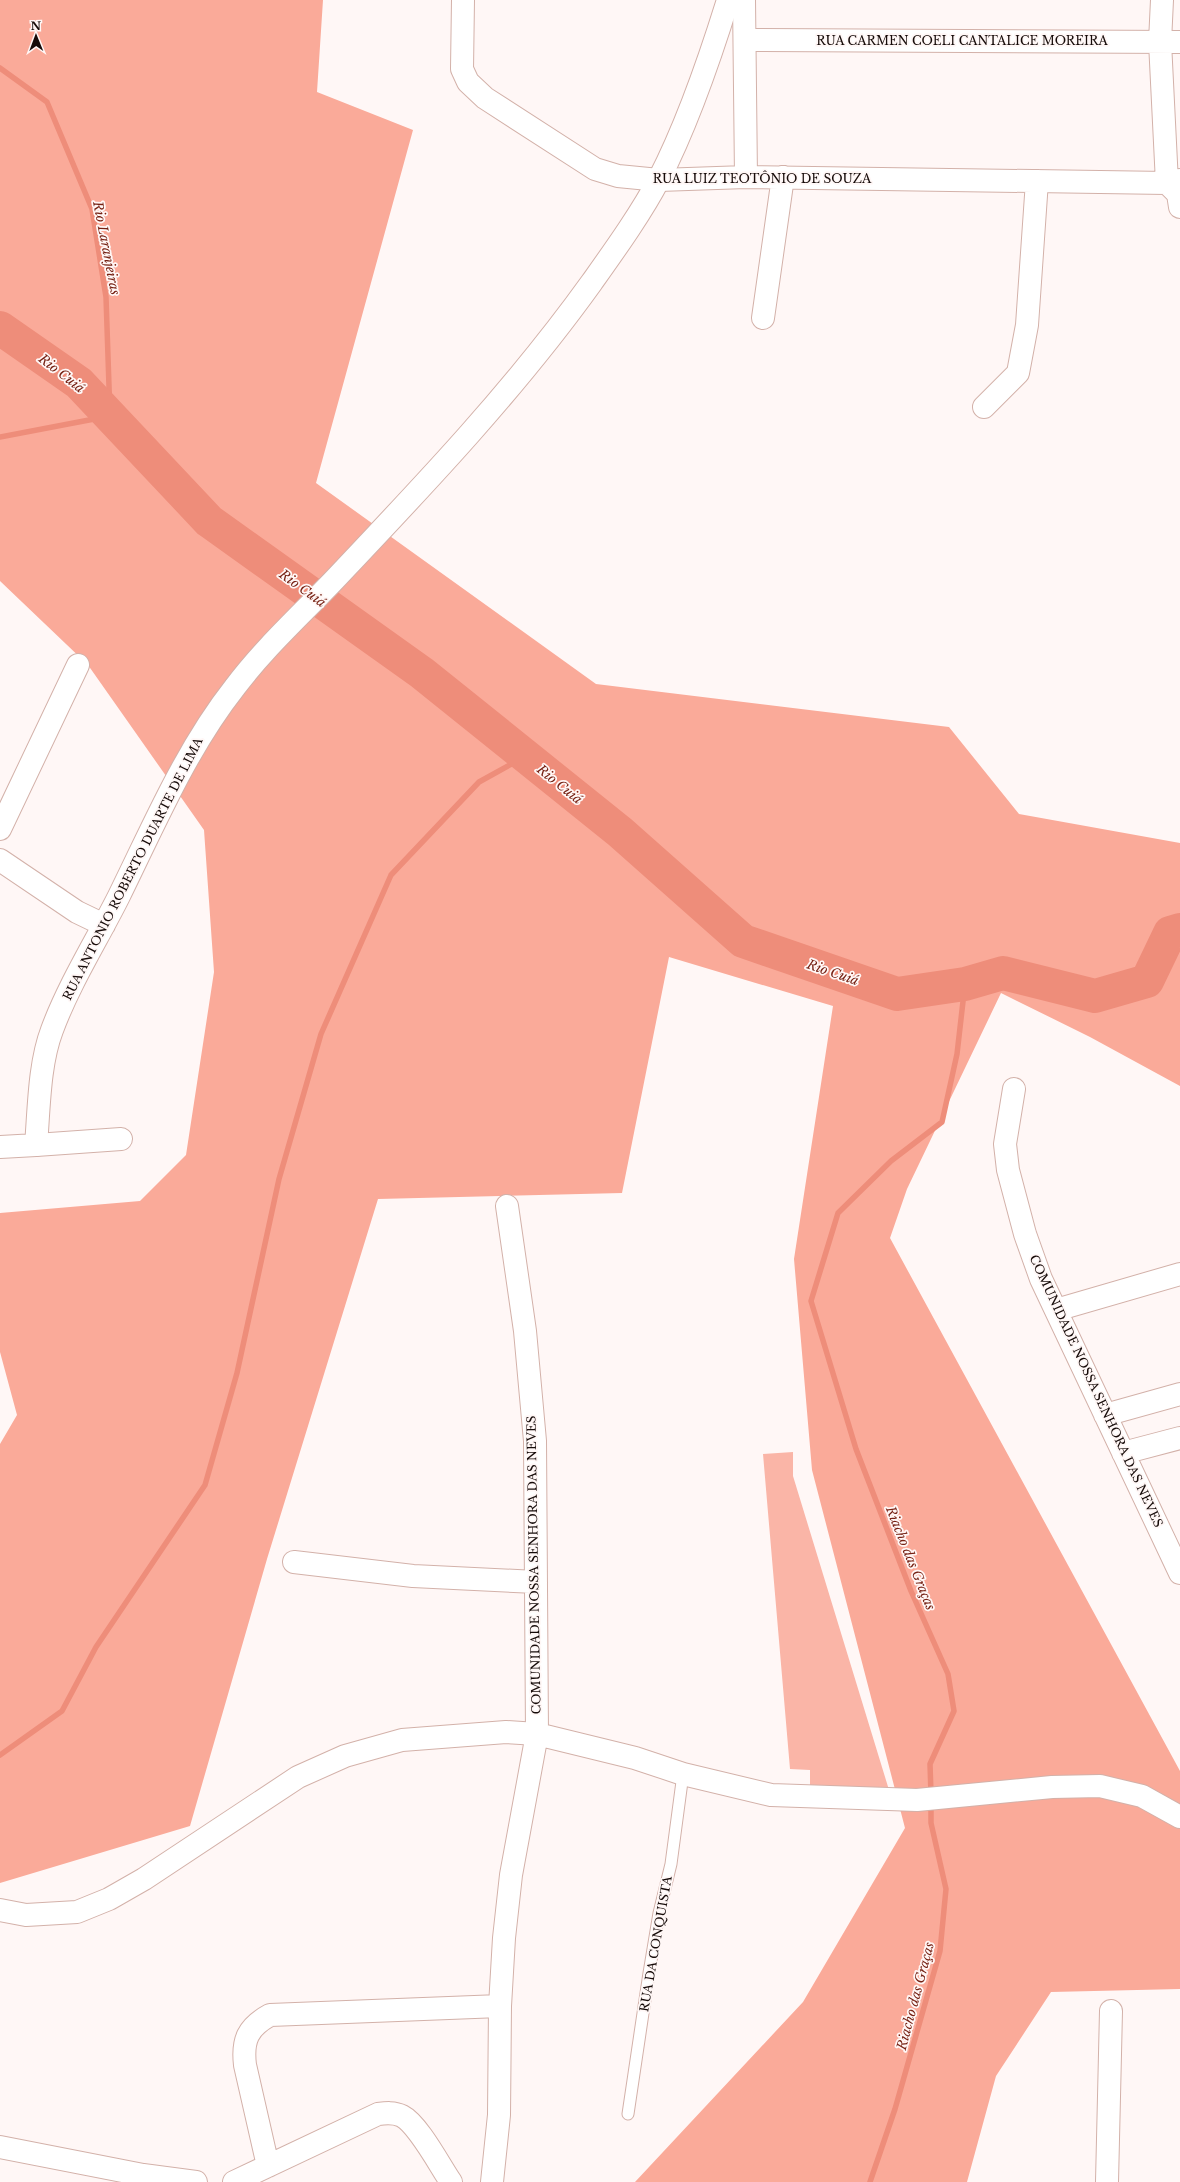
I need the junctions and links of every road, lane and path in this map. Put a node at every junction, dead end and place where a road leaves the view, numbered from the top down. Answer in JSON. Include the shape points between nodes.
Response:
{"nodes":[{"id":1,"x":463,"y":0,"type":"edge"},
{"id":2,"x":728,"y":0,"type":"edge"},
{"id":3,"x":744,"y":0,"type":"edge"},
{"id":4,"x":1162,"y":0,"type":"edge"},
{"id":5,"x":745,"y":40,"type":"junction"},
{"id":6,"x":1170,"y":42,"type":"edge"},
{"id":7,"x":746,"y":177,"type":"junction"},
{"id":8,"x":784,"y":177,"type":"junction"},
{"id":9,"x":659,"y":180,"type":"junction"},
{"id":10,"x":1037,"y":181,"type":"junction"},
{"id":11,"x":1174,"y":182,"type":"edge"},
{"id":12,"x":1180,"y":207,"type":"edge"},
{"id":13,"x":763,"y":318,"type":"dead end"},
{"id":14,"x":984,"y":407,"type":"dead end"},
{"id":15,"x":78,"y":664,"type":"dead end"},
{"id":16,"x":0,"y":829,"type":"edge"},
{"id":17,"x":0,"y":860,"type":"edge"},
{"id":18,"x":101,"y":933,"type":"junction"},
{"id":19,"x":1014,"y":1089,"type":"dead end"},
{"id":20,"x":121,"y":1139,"type":"dead end"},
{"id":21,"x":36,"y":1145,"type":"junction"},
{"id":22,"x":0,"y":1147,"type":"edge"},
{"id":23,"x":507,"y":1206,"type":"dead end"},
{"id":24,"x":1180,"y":1274,"type":"edge"},
{"id":25,"x":1056,"y":1310,"type":"junction"},
{"id":26,"x":1180,"y":1394,"type":"edge"},
{"id":27,"x":1105,"y":1415,"type":"junction"},
{"id":28,"x":1180,"y":1438,"type":"edge"},
{"id":29,"x":1123,"y":1453,"type":"junction"},
{"id":30,"x":1177,"y":1560,"type":"edge"},
{"id":31,"x":294,"y":1562,"type":"dead end"},
{"id":32,"x":536,"y":1582,"type":"junction"},
{"id":33,"x":536,"y":1734,"type":"junction"},
{"id":34,"x":683,"y":1774,"type":"junction"},
{"id":35,"x":1180,"y":1817,"type":"edge"},
{"id":36,"x":0,"y":1910,"type":"edge"},
{"id":37,"x":500,"y":2006,"type":"junction"},
{"id":38,"x":1110,"y":2011,"type":"dead end"},
{"id":39,"x":628,"y":2114,"type":"dead end"},
{"id":40,"x":0,"y":2147,"type":"edge"},
{"id":41,"x":268,"y":2166,"type":"junction"},
{"id":42,"x":143,"y":2179,"type":"edge"},
{"id":43,"x":196,"y":2182,"type":"edge"},
{"id":44,"x":234,"y":2182,"type":"edge"},
{"id":45,"x":451,"y":2182,"type":"edge"},
{"id":46,"x":492,"y":2182,"type":"edge"},
{"id":47,"x":1107,"y":2182,"type":"edge"}],
"edges":[{"from":1,"to":9,"type":"street","name":"RUA LUIZ TEOTÔNIO DE SOUZA","via":[[462,69],[468,82],[485,98],[595,169],[618,176]]},
{"from":2,"to":9,"type":"street","name":"RUA ANTONIO ROBERTO DUARTE DE LIMA","via":[[694,98]]},
{"from":3,"to":5,"type":"street"},
{"from":4,"to":6,"type":"street"},
{"from":5,"to":6,"type":"street","name":"RUA CARMEN COELI CANTALICE MOREIRA"},
{"from":5,"to":7,"type":"street"},
{"from":6,"to":11,"type":"street"},
{"from":7,"to":8,"type":"street","name":"RUA LUIZ TEOTÔNIO DE SOUZA"},
{"from":7,"to":9,"type":"street","name":"RUA LUIZ TEOTÔNIO DE SOUZA"},
{"from":8,"to":10,"type":"street","name":"RUA LUIZ TEOTÔNIO DE SOUZA"},
{"from":8,"to":13,"type":"street"},
{"from":9,"to":18,"type":"street","name":"RUA ANTONIO ROBERTO DUARTE DE LIMA","via":[[609,259],[505,395],[234,687],[182,770]]},
{"from":10,"to":11,"type":"street","name":"RUA LUIZ TEOTÔNIO DE SOUZA"},
{"from":10,"to":14,"type":"street","via":[[1027,325],[1018,373]]},
{"from":11,"to":12,"type":"street"},
{"from":15,"to":16,"type":"street"},
{"from":17,"to":18,"type":"street","via":[[77,912]]},
{"from":18,"to":21,"type":"street","name":"RUA ANTONIO ROBERTO DUARTE DE LIMA","via":[[51,1031],[45,1055]]},
{"from":19,"to":25,"type":"street","name":"COMUNIDADE NOSSA SENHORA DAS NEVES","via":[[1005,1144],[1008,1170],[1025,1234]]},
{"from":20,"to":21,"type":"street"},
{"from":21,"to":22,"type":"street"},
{"from":23,"to":32,"type":"street","name":"COMUNIDADE NOSSA SENHORA DAS NEVES","via":[[525,1331],[535,1441]]},
{"from":24,"to":25,"type":"street"},
{"from":25,"to":27,"type":"street","name":"COMUNIDADE NOSSA SENHORA DAS NEVES"},
{"from":26,"to":27,"type":"street"},
{"from":27,"to":29,"type":"street","name":"COMUNIDADE NOSSA SENHORA DAS NEVES"},
{"from":28,"to":29,"type":"street"},
{"from":29,"to":30,"type":"street","name":"COMUNIDADE NOSSA SENHORA DAS NEVES"},
{"from":31,"to":32,"type":"street","via":[[413,1576]]},
{"from":32,"to":33,"type":"street","name":"COMUNIDADE NOSSA SENHORA DAS NEVES"},
{"from":33,"to":34,"type":"street","via":[[635,1758]]},
{"from":33,"to":36,"type":"street","via":[[506,1732],[402,1740],[345,1756],[298,1777],[144,1879],[109,1899],[77,1912],[26,1915]]},
{"from":33,"to":37,"type":"street","name":"COMUNIDADE NOSSA SENHORA DAS NEVES","via":[[511,1875]]},
{"from":34,"to":35,"type":"street","via":[[770,1795],[917,1800],[1052,1787],[1100,1786],[1142,1796]]},
{"from":34,"to":39,"type":"lane","name":"RUA DA CONQUISTA","via":[[671,1864],[659,1913]]},
{"from":37,"to":41,"type":"street","via":[[270,2016],[259,2021],[246,2039],[243,2049]]},
{"from":37,"to":46,"type":"street","name":"COMUNIDADE NOSSA SENHORA DAS NEVES","via":[[499,2115]]},
{"from":38,"to":47,"type":"street"},
{"from":40,"to":42,"type":"street"},
{"from":41,"to":44,"type":"street"},
{"from":41,"to":45,"type":"street","via":[[378,2114],[389,2112],[400,2115],[413,2125]]},
{"from":42,"to":43,"type":"street"}]}
